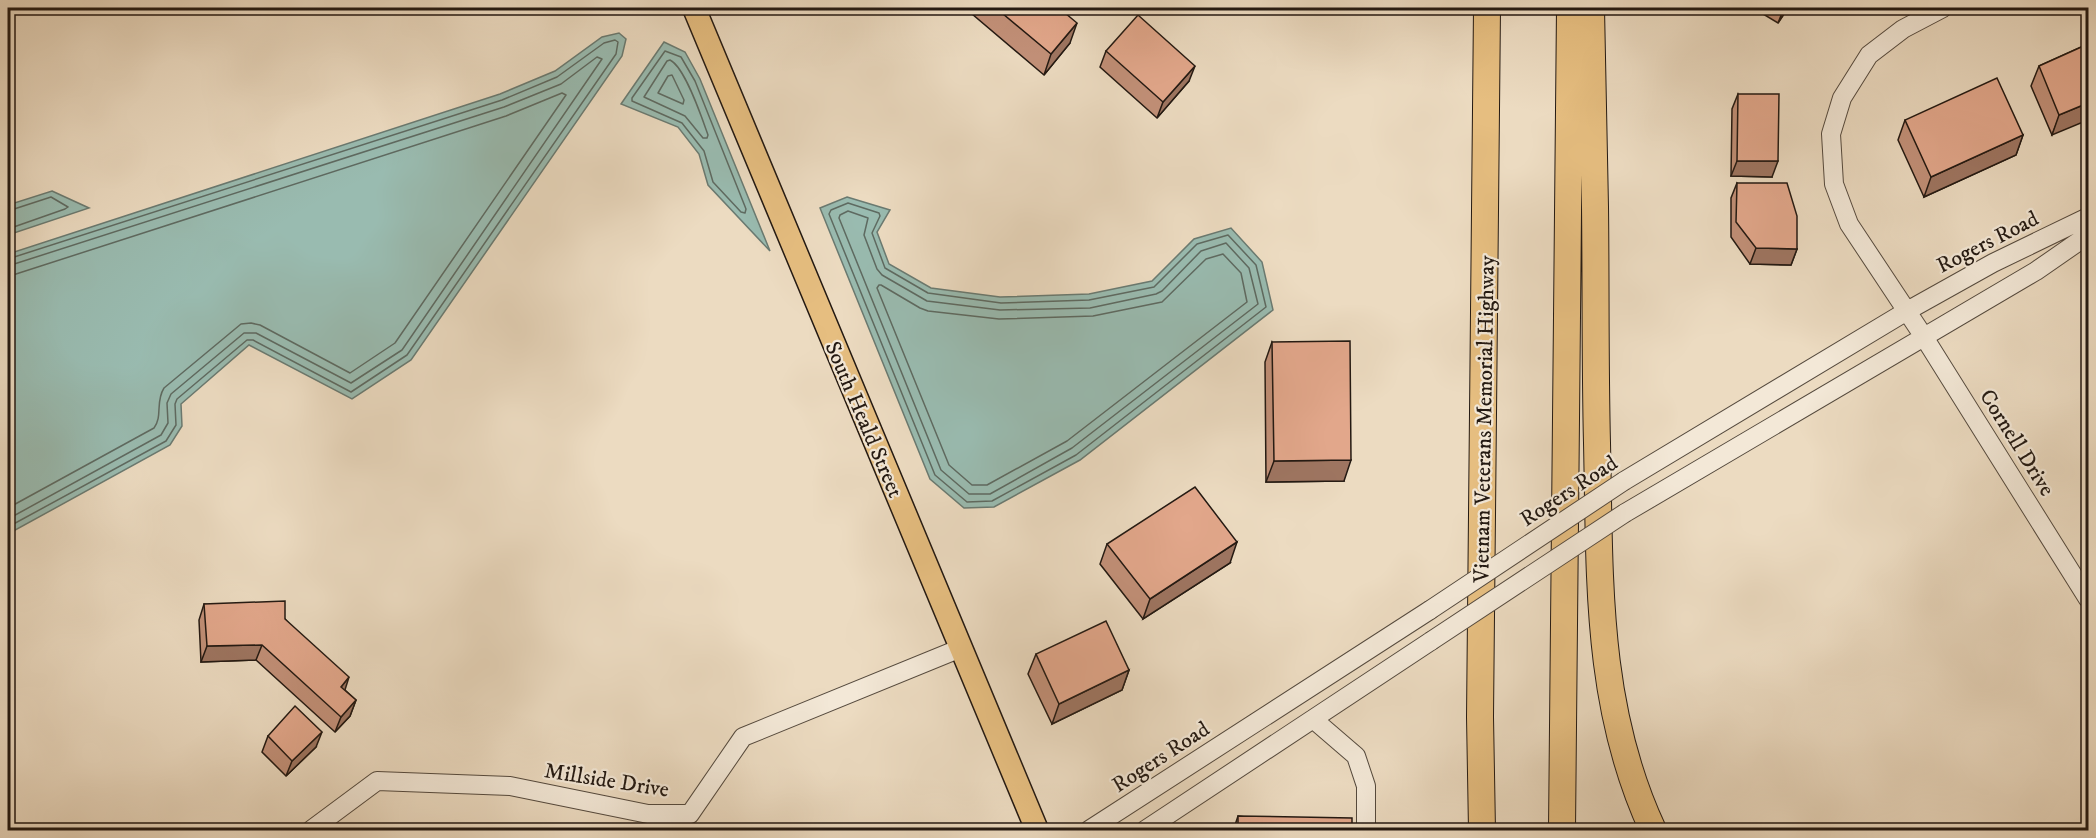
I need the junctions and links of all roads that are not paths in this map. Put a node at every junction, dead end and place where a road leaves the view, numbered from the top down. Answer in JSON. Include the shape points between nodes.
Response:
{"nodes":[{"id":1,"x":694,"y":8,"type":"edge"},
{"id":2,"x":1487,"y":8,"type":"edge"},
{"id":3,"x":1570,"y":8,"type":"edge"},
{"id":4,"x":1591,"y":8,"type":"edge"},
{"id":5,"x":1943,"y":8,"type":"edge"},
{"id":6,"x":2088,"y":217,"type":"edge"},
{"id":7,"x":2088,"y":235,"type":"edge"},
{"id":8,"x":1907,"y":311,"type":"junction"},
{"id":9,"x":1924,"y":337,"type":"junction"},
{"id":10,"x":2088,"y":598,"type":"edge"},
{"id":11,"x":961,"y":648,"type":"junction"},
{"id":12,"x":1480,"y":717,"type":"junction"},
{"id":13,"x":1313,"y":719,"type":"junction"},
{"id":14,"x":311,"y":831,"type":"edge"},
{"id":15,"x":1037,"y":831,"type":"edge"},
{"id":16,"x":1089,"y":831,"type":"edge"},
{"id":17,"x":1145,"y":831,"type":"edge"},
{"id":18,"x":1366,"y":831,"type":"edge"},
{"id":19,"x":1471,"y":831,"type":"edge"},
{"id":20,"x":1482,"y":831,"type":"edge"},
{"id":21,"x":1562,"y":831,"type":"edge"},
{"id":22,"x":1653,"y":831,"type":"edge"}],
"edges":[{"from":1,"to":11,"type":"main road","name":"South Heald Street"},
{"from":2,"to":12,"type":"highway","name":"Vietnam Veterans Memorial Highway"},
{"from":3,"to":21,"type":"highway"},
{"from":4,"to":22,"type":"highway","via":[[1601,624],[1618,730]]},
{"from":5,"to":8,"type":"street","name":"Cornell Drive","via":[[1903,29],[1869,55],[1842,98],[1831,134],[1834,184],[1849,224]]},
{"from":6,"to":8,"type":"street","name":"Rogers Road"},
{"from":7,"to":9,"type":"street","name":"Rogers Road","via":[[2036,271]]},
{"from":8,"to":9,"type":"street","name":"Cornell Drive"},
{"from":8,"to":16,"type":"street","name":"Rogers Road","bridge":true,"via":[[1624,482]]},
{"from":9,"to":10,"type":"street","name":"Cornell Drive"},
{"from":9,"to":13,"type":"street","name":"Rogers Road","bridge":true,"via":[[1625,513]]},
{"from":11,"to":14,"type":"street","name":"Millside Drive","via":[[743,737],[690,814],[648,814],[510,786],[377,781]]},
{"from":11,"to":15,"type":"main road","name":"South Heald Street"},
{"from":12,"to":19,"type":"highway"},
{"from":12,"to":20,"type":"highway","name":"Vietnam Veterans Memorial Highway"},
{"from":13,"to":17,"type":"street","name":"Rogers Road"},
{"from":13,"to":18,"type":"street","via":[[1356,756],[1366,786]]}]}
